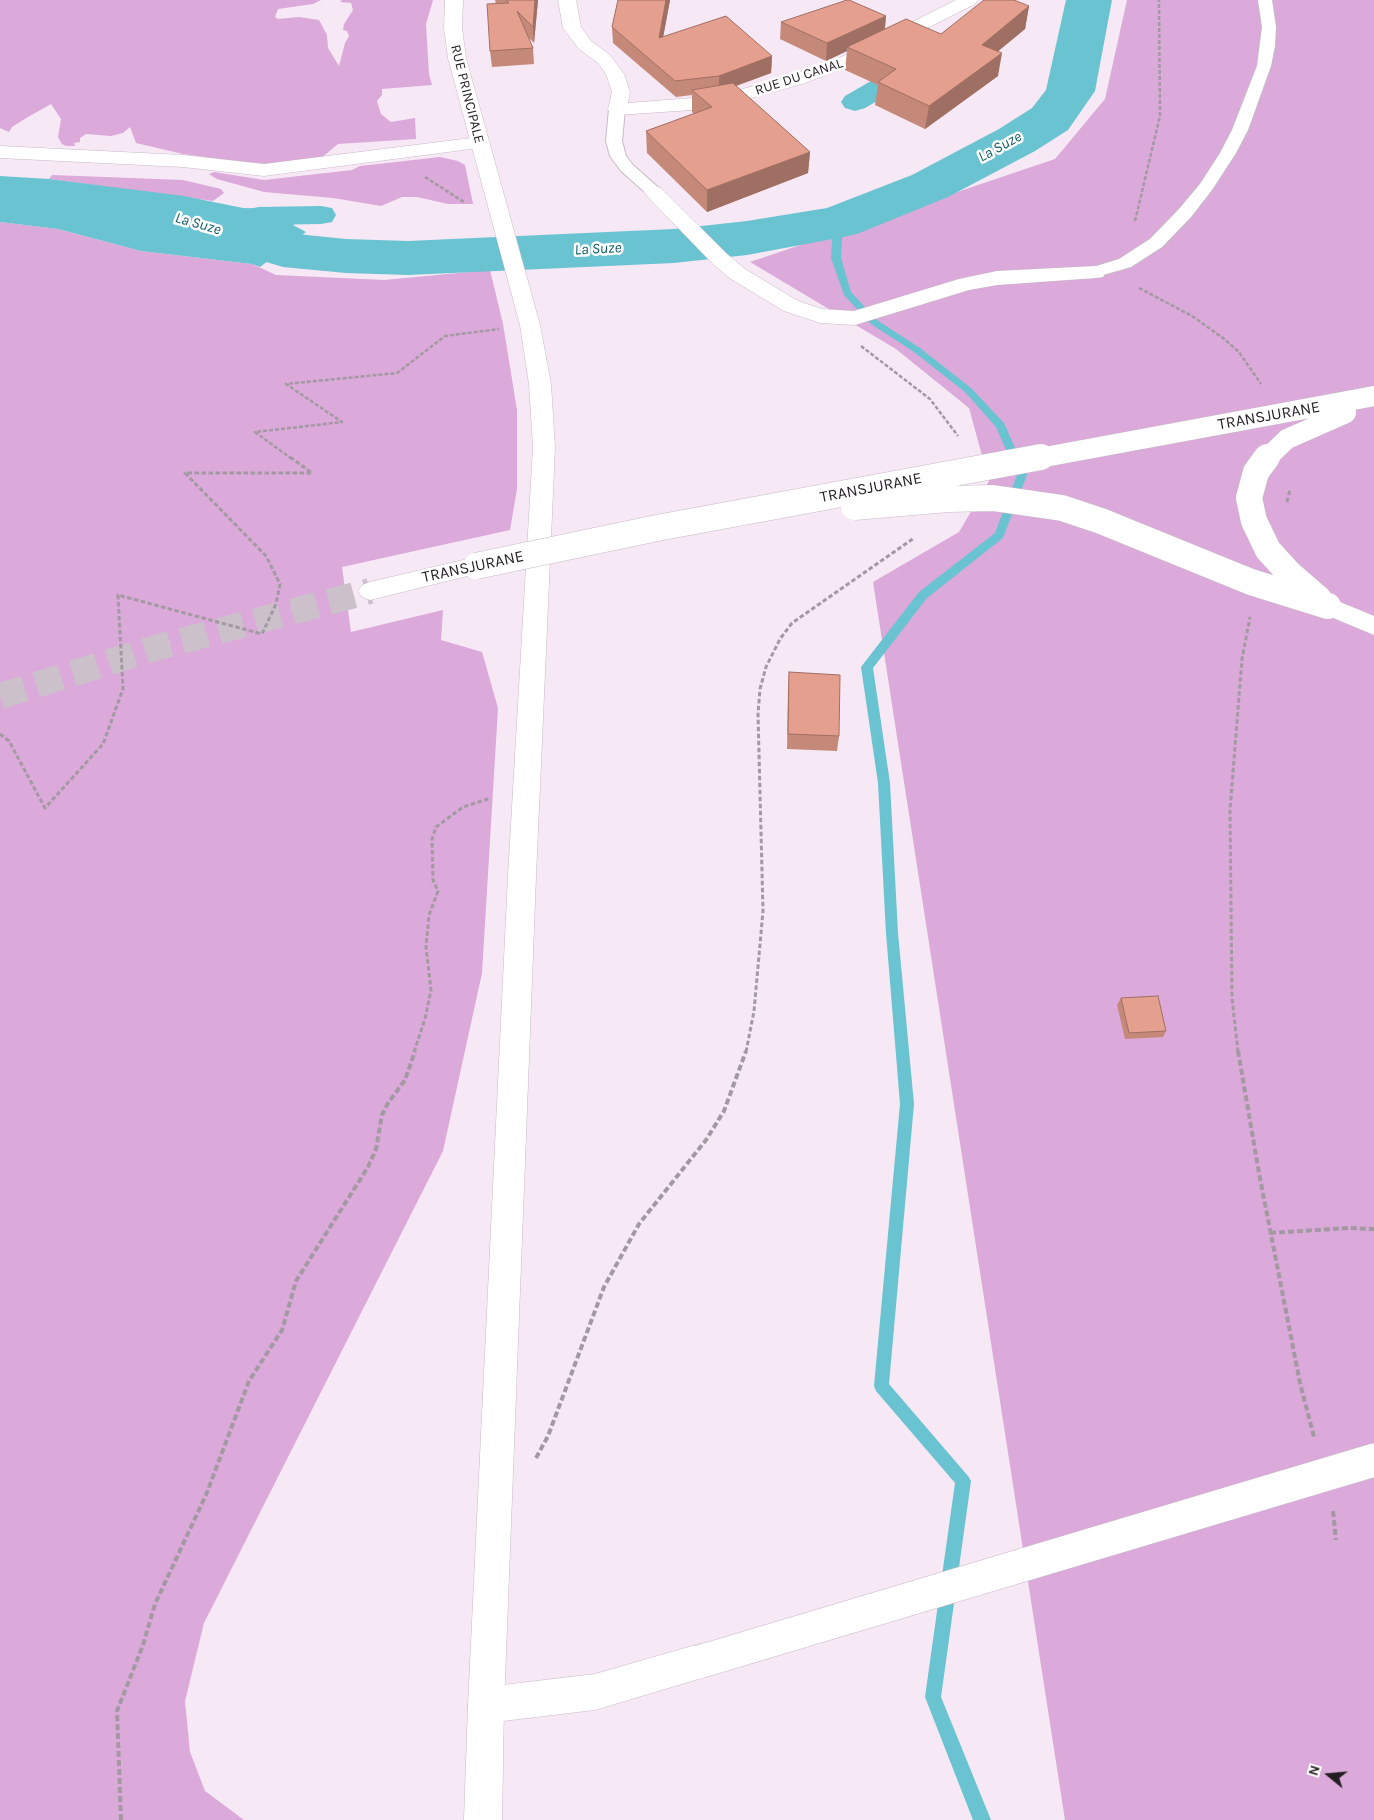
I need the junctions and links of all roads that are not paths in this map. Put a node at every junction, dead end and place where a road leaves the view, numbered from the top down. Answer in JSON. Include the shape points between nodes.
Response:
{"nodes":[{"id":1,"x":454,"y":0,"type":"edge"},
{"id":2,"x":566,"y":0,"type":"edge"},
{"id":3,"x":969,"y":0,"type":"edge"},
{"id":4,"x":1266,"y":0,"type":"edge"},
{"id":5,"x":617,"y":109,"type":"junction"},
{"id":6,"x":481,"y":151,"type":"junction"},
{"id":7,"x":0,"y":152,"type":"edge"},
{"id":8,"x":654,"y":192,"type":"joint"},
{"id":9,"x":1096,"y":272,"type":"joint"},
{"id":10,"x":1374,"y":396,"type":"edge"},
{"id":11,"x":1374,"y":401,"type":"edge"},
{"id":12,"x":705,"y":519,"type":"junction"},
{"id":13,"x":370,"y":591,"type":"tunnel mouth"},
{"id":14,"x":1328,"y":606,"type":"junction"},
{"id":15,"x":1374,"y":626,"type":"edge"},
{"id":16,"x":1374,"y":1460,"type":"edge"},
{"id":17,"x":486,"y":1705,"type":"junction"},
{"id":18,"x":483,"y":1820,"type":"edge"}],
"edges":[{"from":1,"to":6,"type":"main road","name":"RUE PRINCIPALE","via":[[454,43]]},
{"from":2,"to":5,"type":"main road","via":[[572,28],[616,74],[621,92]]},
{"from":3,"to":5,"type":"main road","name":"RUE DU CANAL","via":[[852,59],[796,80],[692,104]]},
{"from":4,"to":9,"type":"lane","via":[[1269,27],[1264,66],[1240,130],[1206,187],[1156,243],[1125,263]]},
{"from":5,"to":8,"type":"lane","via":[[614,141],[618,156]]},
{"from":6,"to":7,"type":"main road","via":[[264,170],[183,161]]},
{"from":6,"to":17,"type":"main road","name":"RUE PRINCIPALE","via":[[529,322],[540,384],[544,447]]},
{"from":8,"to":9,"type":"main road","via":[[720,260],[738,274],[791,306],[820,316],[855,318],[966,284],[997,278]]},
{"from":10,"to":12,"type":"main road","name":"TRANSJURANE","bridge":true},
{"from":11,"to":14,"type":"main road","bridge":true,"via":[[1280,444],[1260,465],[1251,485],[1251,512],[1268,550]]},
{"from":12,"to":13,"type":"main road","name":"TRANSJURANE","bridge":true,"via":[[586,542]]},
{"from":12,"to":14,"type":"main road","bridge":true,"via":[[948,499],[993,498],[1030,502],[1101,521],[1251,582]]},
{"from":14,"to":15,"type":"main road"},
{"from":16,"to":17,"type":"main road","bridge":true,"via":[[595,1692]]},
{"from":17,"to":18,"type":"main road","name":"RUE PRINCIPALE"}]}
